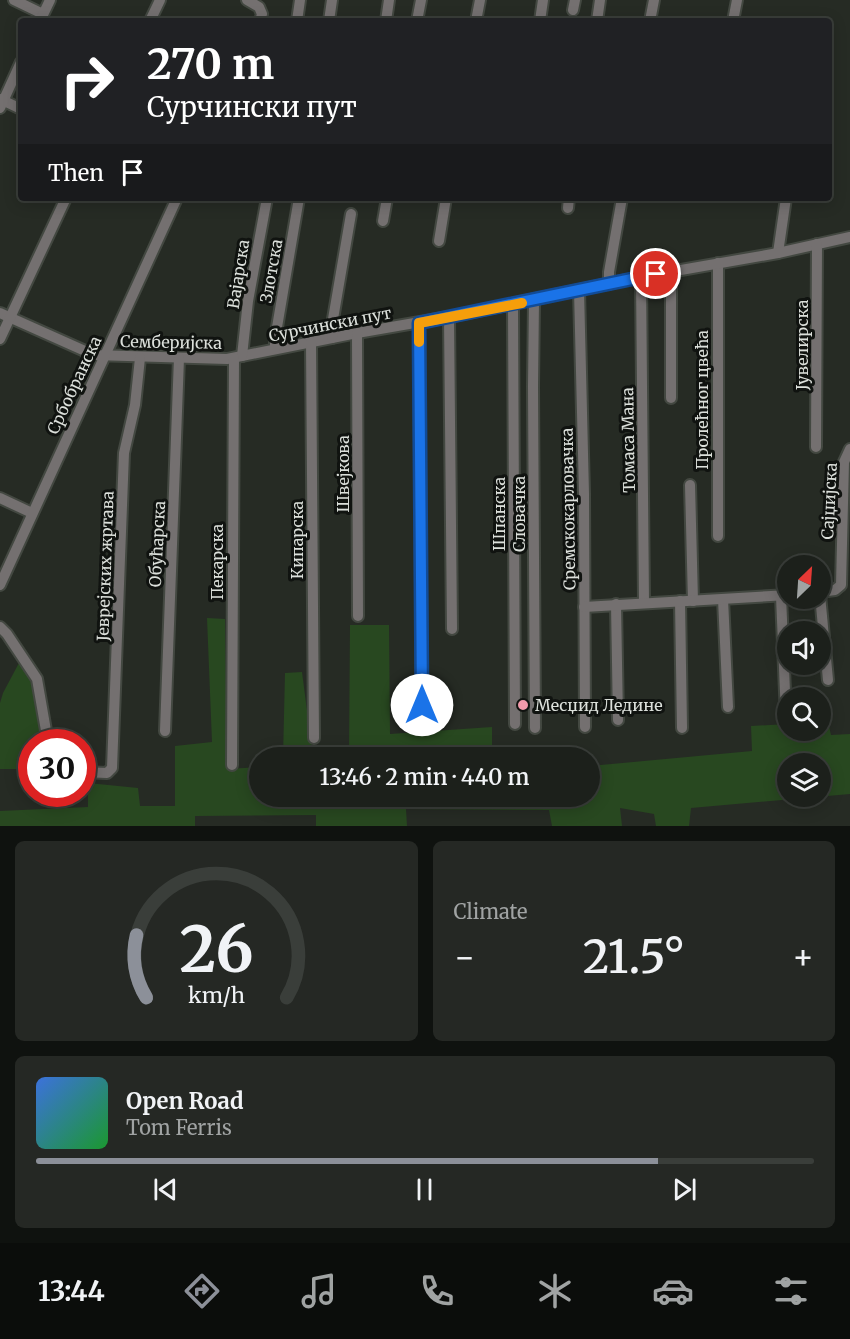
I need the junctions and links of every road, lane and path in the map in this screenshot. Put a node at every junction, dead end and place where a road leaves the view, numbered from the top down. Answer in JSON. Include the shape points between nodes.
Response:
{"nodes":[{"id":1,"x":14,"y":0,"type":"edge"},
{"id":2,"x":50,"y":0,"type":"edge"},
{"id":3,"x":160,"y":0,"type":"edge"},
{"id":4,"x":247,"y":0,"type":"edge"},
{"id":5,"x":300,"y":0,"type":"edge"},
{"id":6,"x":332,"y":0,"type":"edge"},
{"id":7,"x":389,"y":0,"type":"edge"},
{"id":8,"x":421,"y":0,"type":"edge"},
{"id":9,"x":480,"y":0,"type":"edge"},
{"id":10,"x":543,"y":0,"type":"edge"},
{"id":11,"x":600,"y":0,"type":"edge"},
{"id":12,"x":654,"y":0,"type":"edge"},
{"id":13,"x":737,"y":0,"type":"edge"},
{"id":14,"x":260,"y":16,"type":"edge"},
{"id":15,"x":42,"y":17,"type":"edge"},
{"id":16,"x":151,"y":18,"type":"edge"},
{"id":17,"x":297,"y":18,"type":"edge"},
{"id":18,"x":329,"y":18,"type":"edge"},
{"id":19,"x":386,"y":18,"type":"edge"},
{"id":20,"x":418,"y":18,"type":"edge"},
{"id":21,"x":477,"y":18,"type":"edge"},
{"id":22,"x":540,"y":18,"type":"edge"},
{"id":23,"x":597,"y":18,"type":"edge"},
{"id":24,"x":651,"y":18,"type":"edge"},
{"id":25,"x":734,"y":18,"type":"edge"},
{"id":26,"x":18,"y":68,"type":"edge"},
{"id":27,"x":1,"y":103,"type":"edge"},
{"id":28,"x":18,"y":108,"type":"edge"},
{"id":29,"x":64,"y":201,"type":"edge"},
{"id":30,"x":176,"y":201,"type":"edge"},
{"id":31,"x":266,"y":201,"type":"edge"},
{"id":32,"x":298,"y":201,"type":"edge"},
{"id":33,"x":386,"y":201,"type":"edge"},
{"id":34,"x":446,"y":201,"type":"edge"},
{"id":35,"x":621,"y":201,"type":"edge"},
{"id":36,"x":786,"y":201,"type":"edge"},
{"id":37,"x":351,"y":214,"type":"dead end"},
{"id":38,"x":383,"y":221,"type":"dead end"},
{"id":39,"x":850,"y":237,"type":"edge"},
{"id":40,"x":439,"y":241,"type":"dead end"},
{"id":41,"x":817,"y":244,"type":"junction"},
{"id":42,"x":778,"y":253,"type":"junction"},
{"id":43,"x":718,"y":263,"type":"junction"},
{"id":44,"x":670,"y":271,"type":"junction"},
{"id":45,"x":641,"y":277,"type":"junction"},
{"id":46,"x":609,"y":284,"type":"junction"},
{"id":47,"x":579,"y":290,"type":"junction"},
{"id":48,"x":534,"y":300,"type":"junction"},
{"id":49,"x":513,"y":305,"type":"junction"},
{"id":50,"x":5,"y":316,"type":"edge"},
{"id":51,"x":449,"y":317,"type":"junction"},
{"id":52,"x":419,"y":323,"type":"junction"},
{"id":53,"x":357,"y":333,"type":"junction"},
{"id":54,"x":332,"y":338,"type":"junction"},
{"id":55,"x":0,"y":339,"type":"edge"},
{"id":56,"x":311,"y":342,"type":"junction"},
{"id":57,"x":275,"y":349,"type":"junction"},
{"id":58,"x":104,"y":356,"type":"junction"},
{"id":59,"x":238,"y":357,"type":"junction"},
{"id":60,"x":140,"y":358,"type":"junction"},
{"id":61,"x":179,"y":358,"type":"junction"},
{"id":62,"x":671,"y":398,"type":"dead end"},
{"id":63,"x":816,"y":447,"type":"dead end"},
{"id":64,"x":850,"y":449,"type":"edge"},
{"id":65,"x":690,"y":485,"type":"dead end"},
{"id":66,"x":0,"y":498,"type":"edge"},
{"id":67,"x":32,"y":513,"type":"junction"},
{"id":68,"x":718,"y":536,"type":"dead end"},
{"id":69,"x":0,"y":585,"type":"edge"},
{"id":70,"x":831,"y":591,"type":"edge"},
{"id":71,"x":777,"y":596,"type":"edge"},
{"id":72,"x":723,"y":599,"type":"junction"},
{"id":73,"x":680,"y":601,"type":"junction"},
{"id":74,"x":693,"y":601,"type":"junction"},
{"id":75,"x":644,"y":602,"type":"junction"},
{"id":76,"x":616,"y":604,"type":"junction"},
{"id":77,"x":584,"y":607,"type":"junction"},
{"id":78,"x":784,"y":609,"type":"edge"},
{"id":79,"x":821,"y":609,"type":"edge"},
{"id":80,"x":358,"y":616,"type":"dead end"},
{"id":81,"x":0,"y":627,"type":"edge"},
{"id":82,"x":452,"y":629,"type":"dead end"},
{"id":83,"x":828,"y":680,"type":"dead end"},
{"id":84,"x":786,"y":687,"type":"edge"},
{"id":85,"x":728,"y":707,"type":"dead end"},
{"id":86,"x":618,"y":720,"type":"dead end"},
{"id":87,"x":515,"y":724,"type":"dead end"},
{"id":88,"x":422,"y":726,"type":"dead end"},
{"id":89,"x":585,"y":727,"type":"dead end"},
{"id":90,"x":536,"y":728,"type":"dead end"},
{"id":91,"x":682,"y":728,"type":"dead end"},
{"id":92,"x":46,"y":729,"type":"edge"},
{"id":93,"x":165,"y":731,"type":"dead end"},
{"id":94,"x":314,"y":738,"type":"dead end"},
{"id":95,"x":232,"y":765,"type":"dead end"},
{"id":96,"x":96,"y":773,"type":"edge"}],
"edges":[{"from":1,"to":15,"type":"street"},
{"from":2,"to":15,"type":"street"},
{"from":3,"to":16,"type":"street"},
{"from":4,"to":14,"type":"street","via":[[259,7]]},
{"from":5,"to":17,"type":"street"},
{"from":6,"to":18,"type":"street"},
{"from":7,"to":19,"type":"street"},
{"from":8,"to":20,"type":"street"},
{"from":9,"to":21,"type":"street"},
{"from":10,"to":22,"type":"street"},
{"from":11,"to":23,"type":"street"},
{"from":12,"to":24,"type":"street"},
{"from":13,"to":25,"type":"street"},
{"from":26,"to":27,"type":"street"},
{"from":27,"to":28,"type":"street"},
{"from":29,"to":50,"type":"street"},
{"from":30,"to":58,"type":"street","name":"Србобранска"},
{"from":31,"to":59,"type":"street","name":"Вајарска"},
{"from":32,"to":57,"type":"street","name":"Злотска"},
{"from":33,"to":38,"type":"street"},
{"from":34,"to":40,"type":"street"},
{"from":35,"to":46,"type":"street"},
{"from":36,"to":42,"type":"street"},
{"from":37,"to":54,"type":"street"},
{"from":39,"to":41,"type":"street","name":"Сурчински пут"},
{"from":41,"to":42,"type":"street","name":"Сурчински пут"},
{"from":41,"to":63,"type":"street","name":"Јувелирска"},
{"from":42,"to":43,"type":"street","name":"Сурчински пут"},
{"from":43,"to":44,"type":"street","name":"Сурчински пут"},
{"from":43,"to":68,"type":"street","name":"Пролећног цвећа"},
{"from":44,"to":45,"type":"street","name":"Сурчински пут"},
{"from":44,"to":62,"type":"street"},
{"from":45,"to":46,"type":"street","name":"Сурчински пут"},
{"from":45,"to":75,"type":"street","name":"Томаса Мана"},
{"from":46,"to":47,"type":"street","name":"Сурчински пут"},
{"from":47,"to":48,"type":"street","name":"Сурчински пут"},
{"from":47,"to":77,"type":"street","name":"Сремскокарловачка"},
{"from":48,"to":49,"type":"street","name":"Сурчински пут"},
{"from":48,"to":90,"type":"street","name":"Словачка"},
{"from":49,"to":51,"type":"street","name":"Сурчински пут"},
{"from":49,"to":87,"type":"street","name":"Шпанска"},
{"from":50,"to":55,"type":"street"},
{"from":50,"to":58,"type":"street","name":"Семберијска","via":[[88,353]]},
{"from":51,"to":52,"type":"street","name":"Сурчински пут"},
{"from":51,"to":82,"type":"street"},
{"from":52,"to":53,"type":"street","name":"Сурчински пут"},
{"from":52,"to":88,"type":"street"},
{"from":53,"to":54,"type":"street","name":"Сурчински пут"},
{"from":53,"to":80,"type":"street","name":"Швејкова"},
{"from":54,"to":56,"type":"street","name":"Сурчински пут"},
{"from":56,"to":57,"type":"street","name":"Сурчински пут"},
{"from":56,"to":94,"type":"street","name":"Кипарска"},
{"from":57,"to":59,"type":"street","name":"Сурчински пут"},
{"from":58,"to":60,"type":"street","name":"Семберијска"},
{"from":58,"to":67,"type":"street","name":"Србобранска"},
{"from":59,"to":61,"type":"street","name":"Семберијска"},
{"from":59,"to":95,"type":"street","name":"Пекарска"},
{"from":60,"to":61,"type":"street","name":"Семберијска"},
{"from":60,"to":96,"type":"street","name":"Јеврејских жртава","via":[[124,453],[112,768],[107,773]]},
{"from":61,"to":93,"type":"street","name":"Обућарска"},
{"from":64,"to":70,"type":"street","name":"Сајџијска","via":[[844,472],[841,585]]},
{"from":65,"to":74,"type":"street"},
{"from":66,"to":67,"type":"street"},
{"from":67,"to":69,"type":"street","name":"Србобранска"},
{"from":71,"to":72,"type":"street"},
{"from":72,"to":74,"type":"street"},
{"from":72,"to":85,"type":"street"},
{"from":73,"to":74,"type":"street"},
{"from":73,"to":75,"type":"street"},
{"from":73,"to":91,"type":"street"},
{"from":75,"to":76,"type":"street"},
{"from":76,"to":77,"type":"street"},
{"from":76,"to":86,"type":"street"},
{"from":77,"to":89,"type":"street","name":"Сремскокарловачка"},
{"from":78,"to":84,"type":"street"},
{"from":79,"to":83,"type":"street"},
{"from":81,"to":92,"type":"street","via":[[37,679]]}]}
